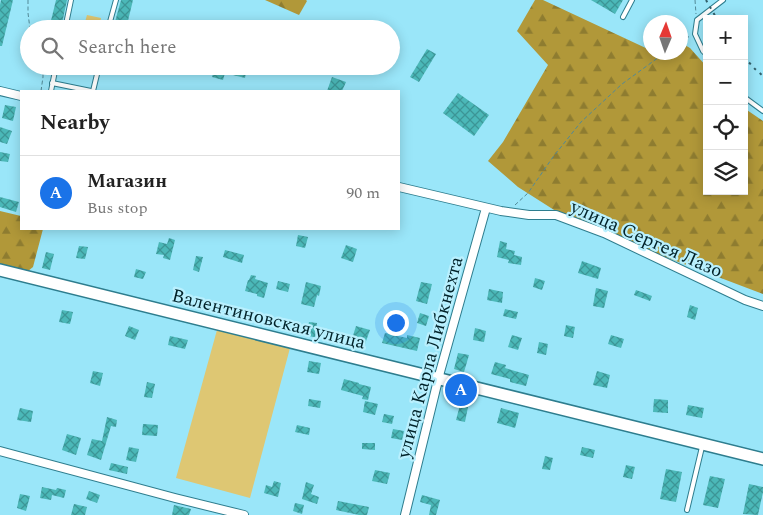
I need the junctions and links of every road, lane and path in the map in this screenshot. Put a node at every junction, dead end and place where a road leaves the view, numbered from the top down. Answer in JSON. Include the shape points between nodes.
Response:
{"nodes":[{"id":1,"x":28,"y":0,"type":"edge"},
{"id":2,"x":71,"y":0,"type":"edge"},
{"id":3,"x":116,"y":0,"type":"edge"},
{"id":4,"x":632,"y":0,"type":"edge"},
{"id":5,"x":695,"y":0,"type":"edge"},
{"id":6,"x":723,"y":0,"type":"edge"},
{"id":7,"x":623,"y":17,"type":"dead end"},
{"id":8,"x":29,"y":20,"type":"edge"},
{"id":9,"x":67,"y":20,"type":"edge"},
{"id":10,"x":110,"y":20,"type":"edge"},
{"id":11,"x":696,"y":20,"type":"junction"},
{"id":12,"x":695,"y":34,"type":"junction"},
{"id":13,"x":688,"y":38,"type":"edge"},
{"id":14,"x":703,"y":51,"type":"edge"},
{"id":15,"x":655,"y":60,"type":"edge"},
{"id":16,"x":43,"y":75,"type":"edge"},
{"id":17,"x":54,"y":75,"type":"edge"},
{"id":18,"x":96,"y":75,"type":"edge"},
{"id":19,"x":52,"y":83,"type":"junction"},
{"id":20,"x":41,"y":90,"type":"edge"},
{"id":21,"x":51,"y":90,"type":"edge"},
{"id":22,"x":87,"y":90,"type":"edge"},
{"id":23,"x":92,"y":90,"type":"edge"},
{"id":24,"x":0,"y":91,"type":"edge"},
{"id":25,"x":20,"y":96,"type":"edge"},
{"id":26,"x":748,"y":100,"type":"edge"},
{"id":27,"x":763,"y":111,"type":"edge"},
{"id":28,"x":400,"y":187,"type":"edge"},
{"id":29,"x":486,"y":208,"type":"junction"},
{"id":30,"x":501,"y":212,"type":"junction"},
{"id":31,"x":0,"y":270,"type":"edge"},
{"id":32,"x":763,"y":306,"type":"edge"},
{"id":33,"x":438,"y":378,"type":"junction"},
{"id":34,"x":703,"y":444,"type":"junction"},
{"id":35,"x":0,"y":451,"type":"edge"},
{"id":36,"x":763,"y":459,"type":"edge"},
{"id":37,"x":687,"y":510,"type":"dead end"},
{"id":38,"x":244,"y":515,"type":"edge"},
{"id":39,"x":405,"y":515,"type":"edge"}],
"edges":[{"from":1,"to":8,"type":"path"},
{"from":2,"to":9,"type":"lane"},
{"from":3,"to":10,"type":"lane"},
{"from":4,"to":7,"type":"lane"},
{"from":5,"to":11,"type":"path"},
{"from":6,"to":11,"type":"lane"},
{"from":11,"to":12,"type":"lane"},
{"from":12,"to":13,"type":"path"},
{"from":12,"to":14,"type":"lane"},
{"from":15,"to":30,"type":"path","via":[[622,84],[581,122],[528,193]]},
{"from":16,"to":20,"type":"path"},
{"from":17,"to":19,"type":"lane"},
{"from":18,"to":23,"type":"lane"},
{"from":19,"to":21,"type":"lane"},
{"from":19,"to":22,"type":"lane"},
{"from":24,"to":25,"type":"street"},
{"from":26,"to":27,"type":"lane"},
{"from":28,"to":29,"type":"street","name":"улица Сергея Лазо"},
{"from":29,"to":30,"type":"street","name":"улица Сергея Лазо"},
{"from":29,"to":33,"type":"street","name":"улица Карла Либкнехта"},
{"from":30,"to":32,"type":"street","name":"улица Сергея Лазо","via":[[556,215],[604,233]]},
{"from":31,"to":33,"type":"main road","name":"Валентиновская улица"},
{"from":33,"to":34,"type":"main road","name":"Валентиновская улица"},
{"from":33,"to":39,"type":"street","name":"улица Карла Либкнехта"},
{"from":34,"to":36,"type":"main road","name":"Валентиновская улица"},
{"from":34,"to":37,"type":"lane"},
{"from":35,"to":38,"type":"street"}]}
